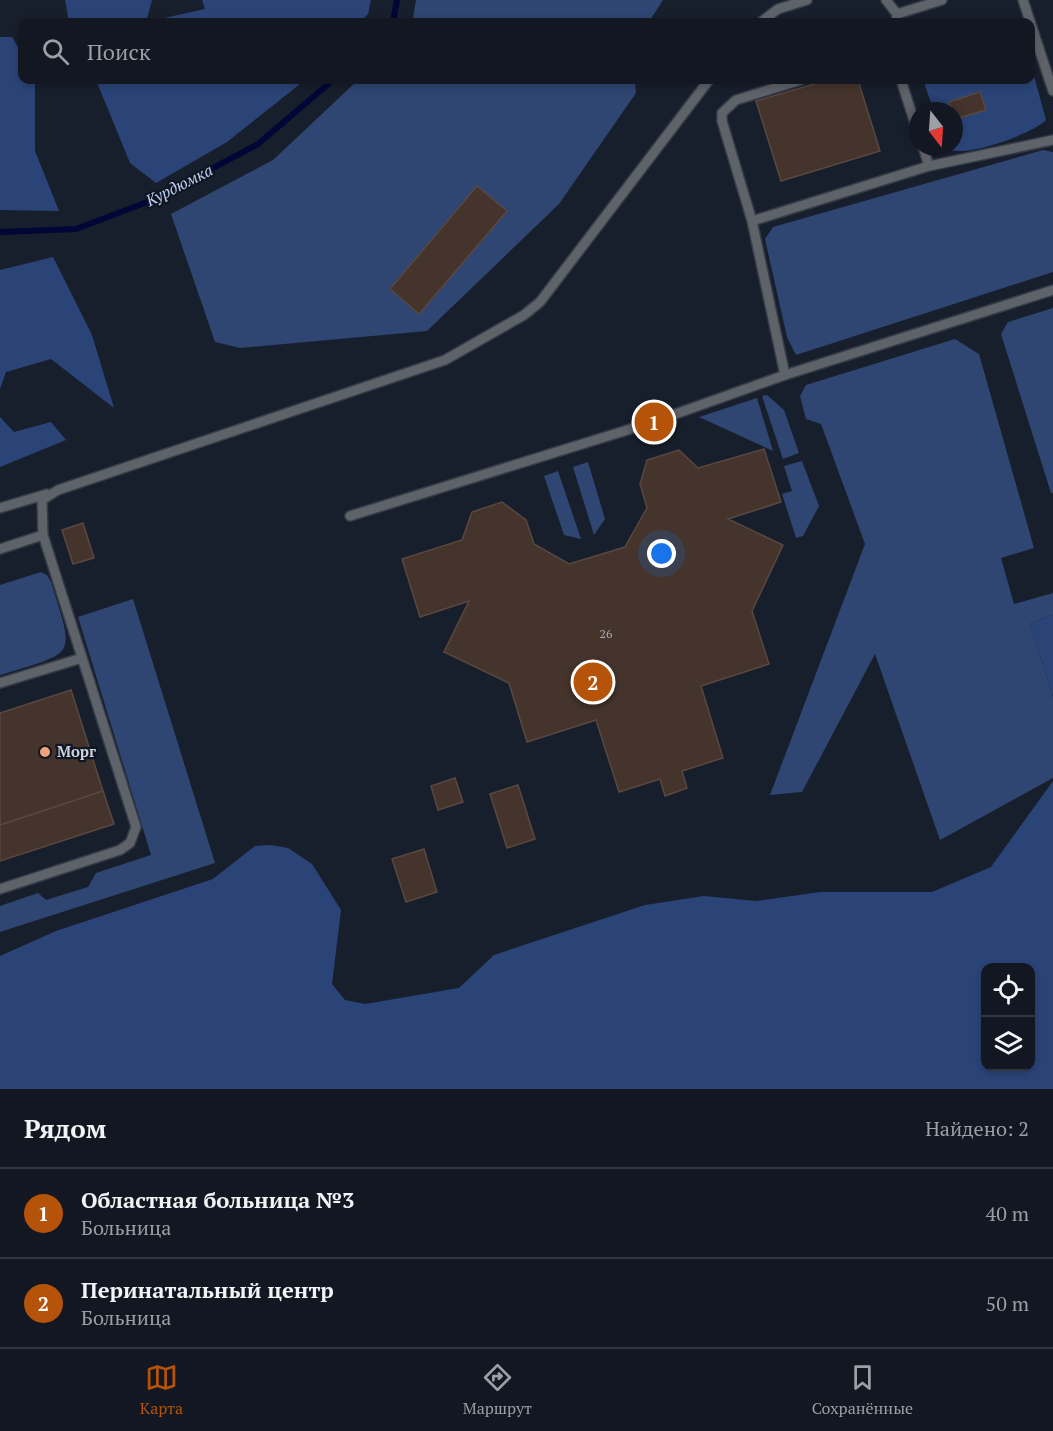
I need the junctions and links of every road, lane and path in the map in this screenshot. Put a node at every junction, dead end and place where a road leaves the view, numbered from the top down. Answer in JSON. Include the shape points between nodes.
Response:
{"nodes":[{"id":1,"x":807,"y":0,"type":"edge"},
{"id":2,"x":886,"y":0,"type":"edge"},
{"id":3,"x":942,"y":0,"type":"edge"},
{"id":4,"x":1023,"y":0,"type":"edge"},
{"id":5,"x":767,"y":18,"type":"edge"},
{"id":6,"x":897,"y":18,"type":"edge"},
{"id":7,"x":1029,"y":18,"type":"edge"},
{"id":8,"x":1035,"y":36,"type":"edge"},
{"id":9,"x":706,"y":84,"type":"edge"},
{"id":10,"x":788,"y":84,"type":"edge"},
{"id":11,"x":902,"y":84,"type":"edge"},
{"id":12,"x":1053,"y":91,"type":"edge"},
{"id":13,"x":909,"y":105,"type":"edge"},
{"id":14,"x":1053,"y":140,"type":"edge"},
{"id":15,"x":926,"y":156,"type":"edge"},
{"id":16,"x":929,"y":166,"type":"junction"},
{"id":17,"x":752,"y":221,"type":"junction"},
{"id":18,"x":1053,"y":290,"type":"edge"},
{"id":19,"x":785,"y":375,"type":"junction"},
{"id":20,"x":50,"y":493,"type":"junction"},
{"id":21,"x":0,"y":508,"type":"edge"},
{"id":22,"x":350,"y":516,"type":"dead end"},
{"id":23,"x":43,"y":535,"type":"junction"},
{"id":24,"x":0,"y":549,"type":"edge"},
{"id":25,"x":82,"y":658,"type":"junction"},
{"id":26,"x":0,"y":683,"type":"edge"},
{"id":27,"x":0,"y":889,"type":"edge"}],
"edges":[{"from":1,"to":5,"type":"lane","via":[[778,9]]},
{"from":2,"to":6,"type":"lane"},
{"from":3,"to":6,"type":"lane"},
{"from":4,"to":7,"type":"lane"},
{"from":8,"to":12,"type":"lane"},
{"from":9,"to":20,"type":"lane","via":[[540,302],[524,315],[445,360]]},
{"from":10,"to":17,"type":"lane","via":[[736,100],[722,113]]},
{"from":11,"to":13,"type":"lane"},
{"from":14,"to":16,"type":"lane"},
{"from":15,"to":16,"type":"lane"},
{"from":16,"to":17,"type":"lane"},
{"from":17,"to":19,"type":"lane"},
{"from":18,"to":19,"type":"lane"},
{"from":19,"to":22,"type":"lane","via":[[650,423]]},
{"from":20,"to":21,"type":"lane"},
{"from":20,"to":23,"type":"lane","via":[[40,507]]},
{"from":23,"to":24,"type":"lane"},
{"from":23,"to":25,"type":"lane"},
{"from":25,"to":26,"type":"lane"},
{"from":25,"to":27,"type":"lane","via":[[136,827],[134,836],[120,850]]}]}
